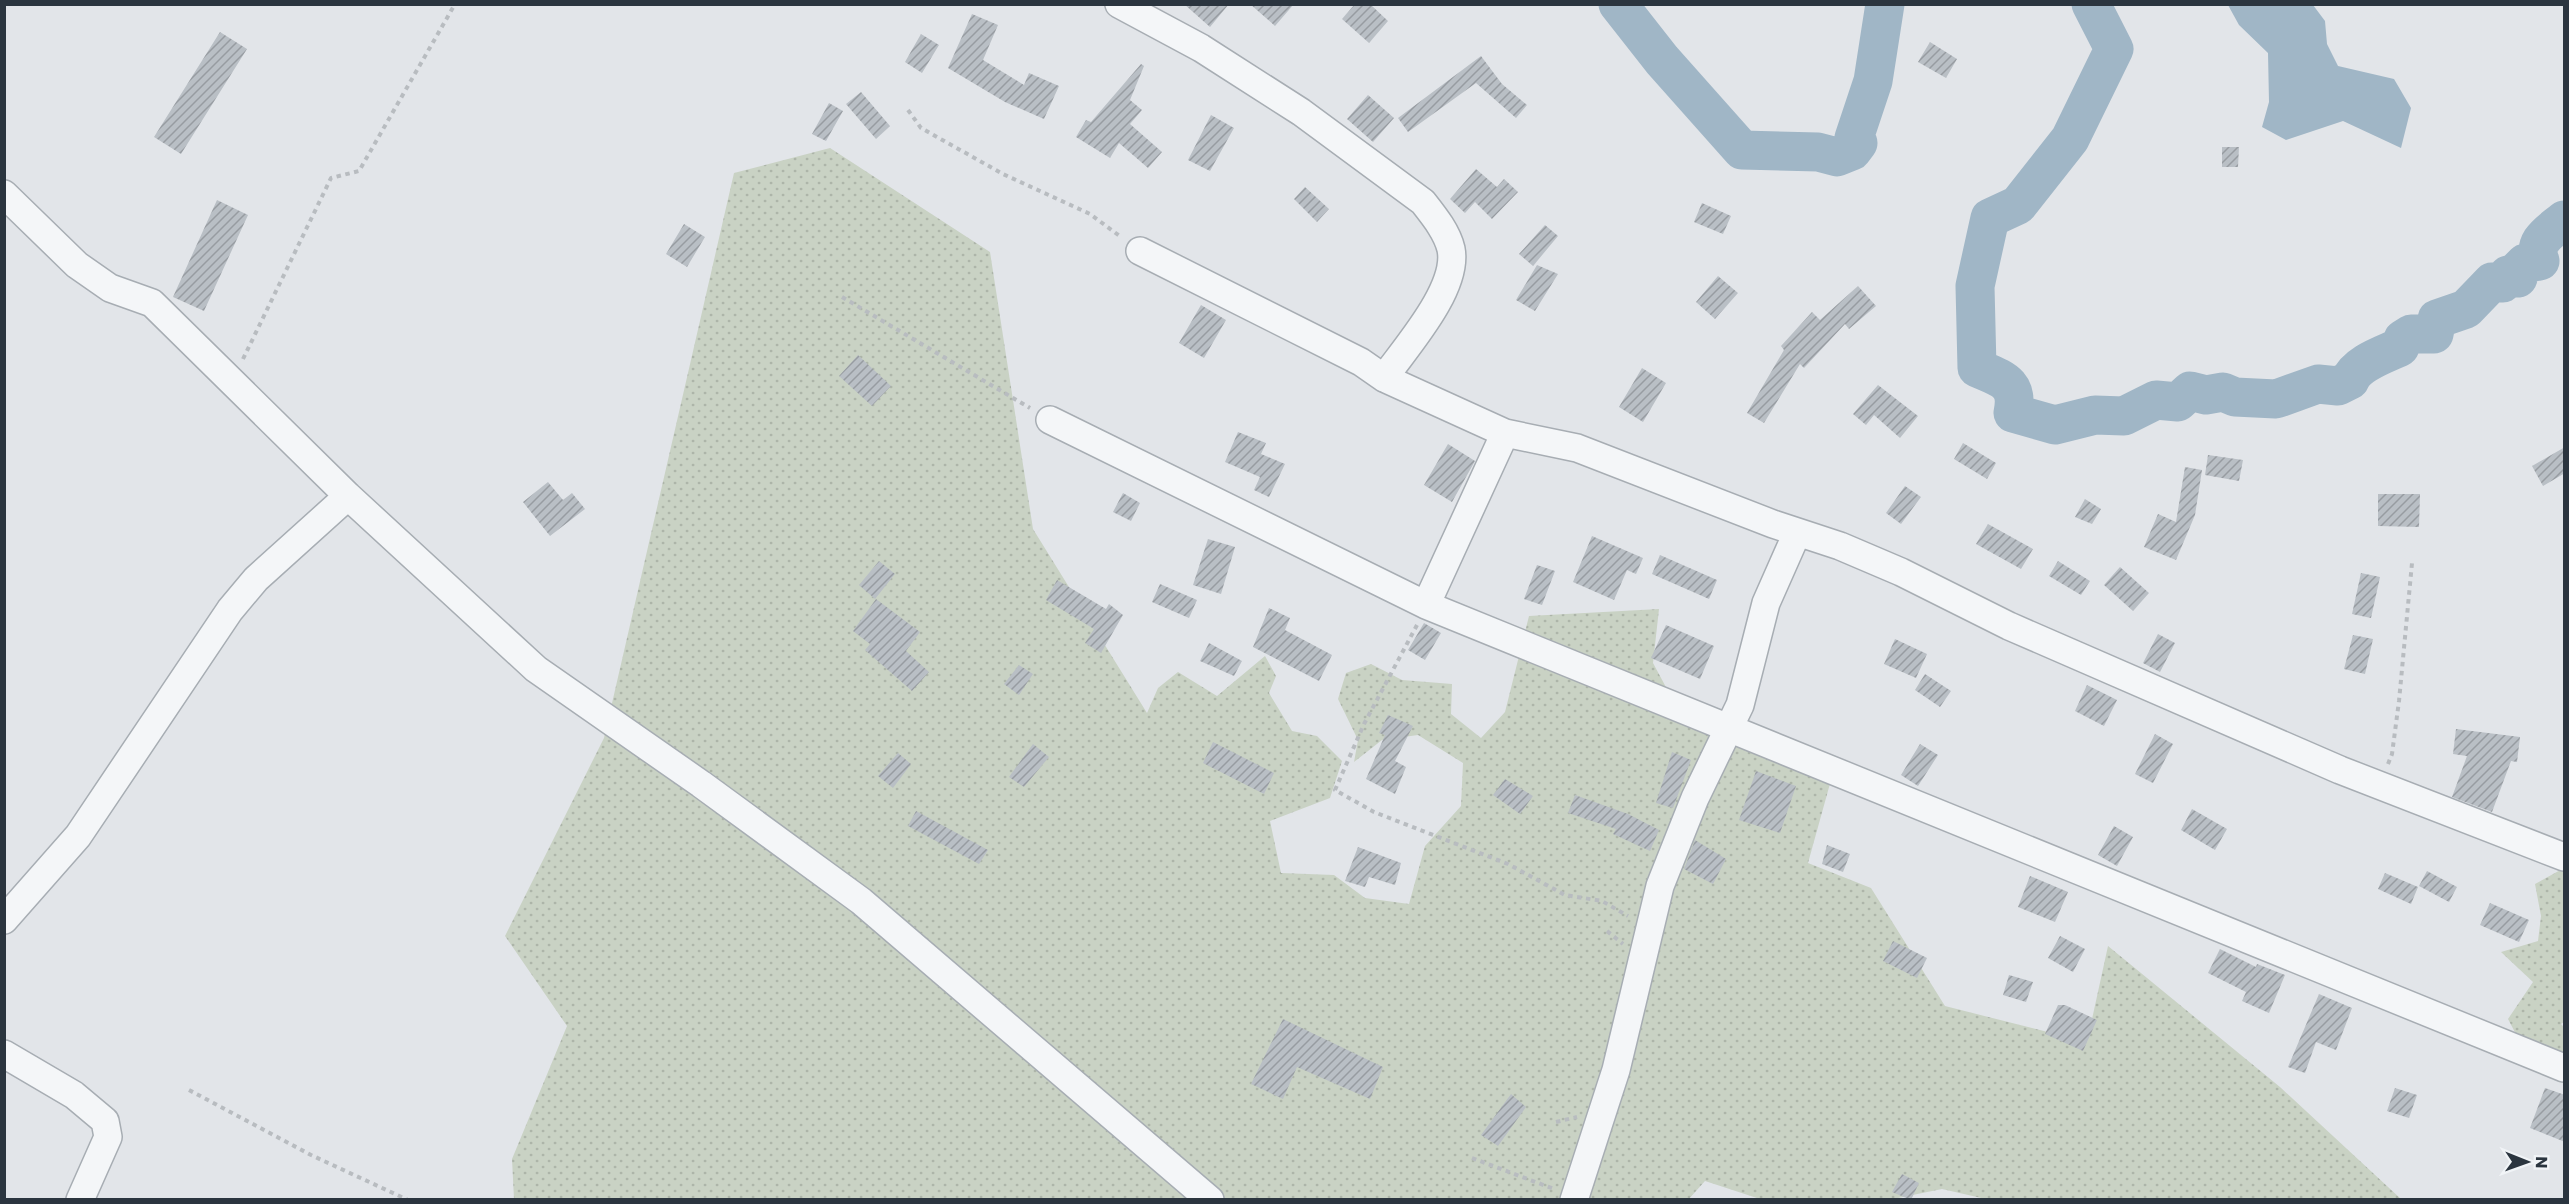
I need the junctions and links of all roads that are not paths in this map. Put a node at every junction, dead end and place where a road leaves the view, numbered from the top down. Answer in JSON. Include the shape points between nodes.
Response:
{"nodes":[{"id":1,"x":1119,"y":4,"type":"edge"},
{"id":2,"x":4,"y":194,"type":"edge"},
{"id":3,"x":1140,"y":251,"type":"road end"},
{"id":4,"x":1384,"y":378,"type":"junction"},
{"id":5,"x":1050,"y":420,"type":"road end"},
{"id":6,"x":1505,"y":433,"type":"junction"},
{"id":7,"x":348,"y":496,"type":"junction"},
{"id":8,"x":1797,"y":533,"type":"junction"},
{"id":9,"x":1426,"y":605,"type":"junction"},
{"id":10,"x":1730,"y":728,"type":"junction"},
{"id":11,"x":2565,"y":857,"type":"edge"},
{"id":12,"x":10,"y":903,"type":"edge"},
{"id":13,"x":4,"y":1054,"type":"edge"},
{"id":14,"x":2565,"y":1068,"type":"edge"},
{"id":15,"x":1574,"y":1198,"type":"edge"},
{"id":16,"x":80,"y":1200,"type":"edge"},
{"id":17,"x":1210,"y":1200,"type":"edge"}],
"edges":[{"from":1,"to":4,"type":"street","via":[[1201,48],[1301,112],[1423,202],[1434,216],[1452,256],[1445,287]]},
{"from":2,"to":7,"type":"street","via":[[77,265],[110,288],[152,303]]},
{"from":3,"to":4,"type":"street","via":[[1361,362]]},
{"from":4,"to":6,"type":"street"},
{"from":5,"to":9,"type":"street"},
{"from":6,"to":8,"type":"street","via":[[1577,448]]},
{"from":6,"to":9,"type":"street"},
{"from":7,"to":12,"type":"street","via":[[256,579],[230,610],[78,836]]},
{"from":7,"to":17,"type":"street","via":[[536,669],[861,902]]},
{"from":8,"to":10,"type":"street","via":[[1766,603],[1740,705]]},
{"from":8,"to":11,"type":"street","via":[[1861,554],[2008,626],[2380,785]]},
{"from":9,"to":10,"type":"street"},
{"from":10,"to":14,"type":"street"},
{"from":10,"to":15,"type":"street","via":[[1690,809],[1660,886],[1616,1070]]},
{"from":13,"to":16,"type":"street","via":[[74,1095],[105,1121],[108,1137]]}]}
